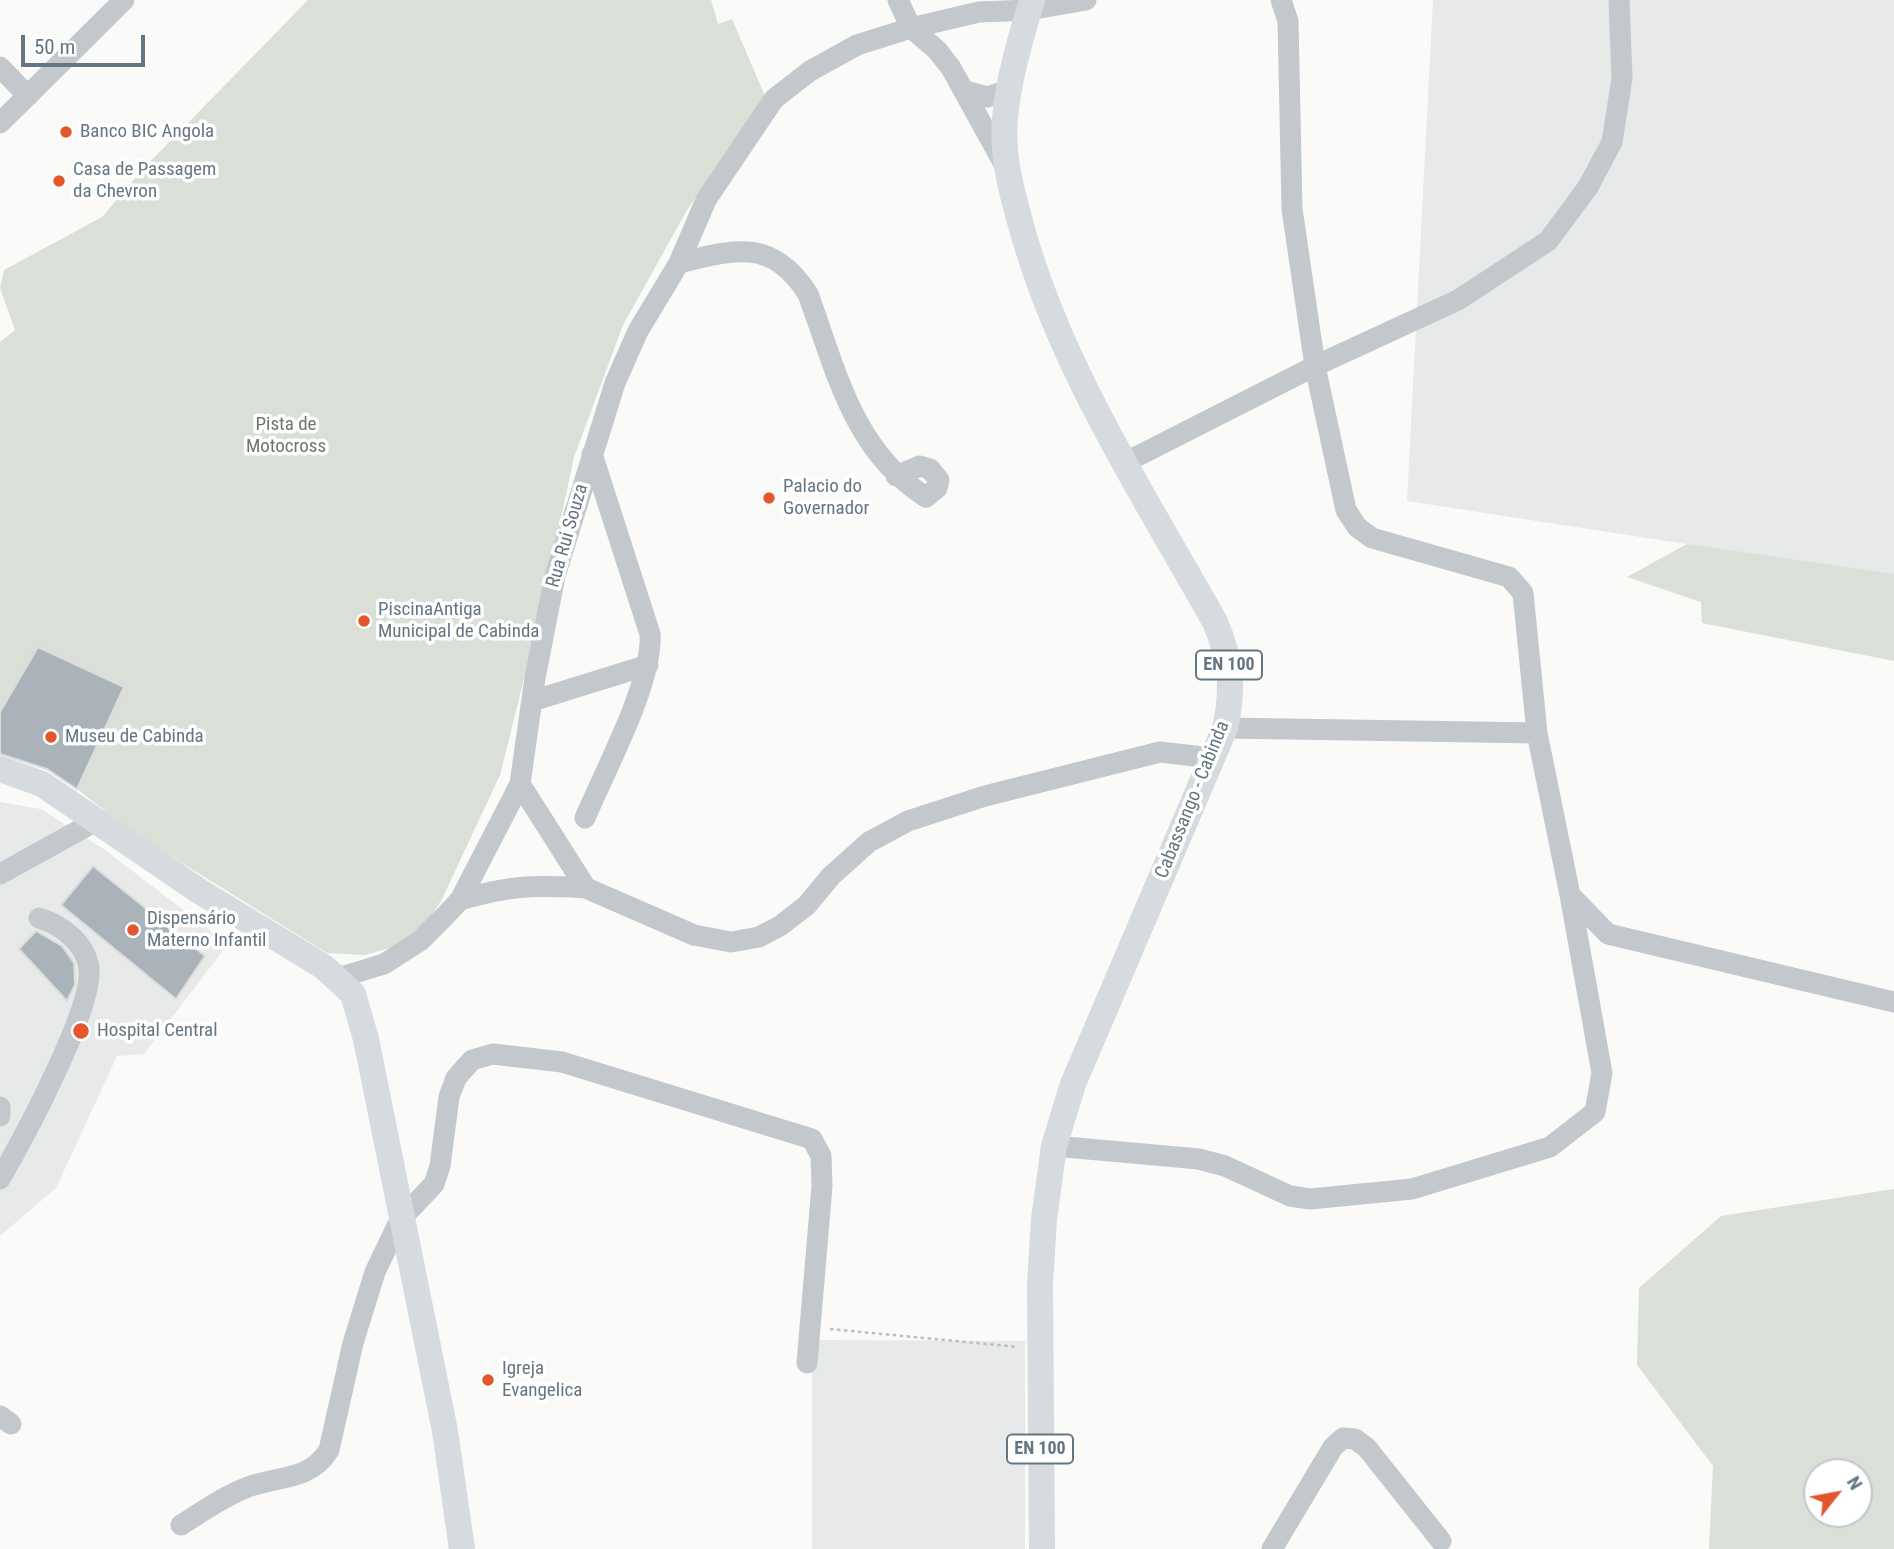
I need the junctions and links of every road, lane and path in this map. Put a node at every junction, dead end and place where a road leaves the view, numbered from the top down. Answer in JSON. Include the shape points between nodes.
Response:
{"nodes":[{"id":1,"x":124,"y":0,"type":"edge"},
{"id":2,"x":898,"y":0,"type":"edge"},
{"id":3,"x":1086,"y":0,"type":"edge"},
{"id":4,"x":1281,"y":0,"type":"edge"},
{"id":5,"x":1619,"y":0,"type":"edge"},
{"id":6,"x":1030,"y":5,"type":"edge"},
{"id":7,"x":911,"y":28,"type":"junction"},
{"id":8,"x":0,"y":67,"type":"edge"},
{"id":9,"x":1009,"y":90,"type":"junction"},
{"id":10,"x":965,"y":91,"type":"junction"},
{"id":11,"x":28,"y":96,"type":"junction"},
{"id":12,"x":0,"y":123,"type":"edge"},
{"id":13,"x":1008,"y":172,"type":"junction"},
{"id":14,"x":679,"y":262,"type":"junction"},
{"id":15,"x":1315,"y":366,"type":"junction"},
{"id":16,"x":592,"y":454,"type":"junction"},
{"id":17,"x":1126,"y":462,"type":"junction"},
{"id":18,"x":896,"y":476,"type":"dead end"},
{"id":19,"x":649,"y":666,"type":"junction"},
{"id":20,"x":532,"y":701,"type":"junction"},
{"id":21,"x":1225,"y":728,"type":"junction"},
{"id":22,"x":1537,"y":733,"type":"junction"},
{"id":23,"x":1212,"y":758,"type":"junction"},
{"id":24,"x":0,"y":769,"type":"edge"},
{"id":25,"x":520,"y":784,"type":"junction"},
{"id":26,"x":585,"y":818,"type":"dead end"},
{"id":27,"x":96,"y":821,"type":"junction"},
{"id":28,"x":0,"y":874,"type":"edge"},
{"id":29,"x":586,"y":888,"type":"junction"},
{"id":30,"x":1570,"y":895,"type":"junction"},
{"id":31,"x":460,"y":900,"type":"junction"},
{"id":32,"x":39,"y":918,"type":"dead end"},
{"id":33,"x":338,"y":978,"type":"junction"},
{"id":34,"x":1894,"y":1002,"type":"edge"},
{"id":35,"x":0,"y":1107,"type":"edge"},
{"id":36,"x":0,"y":1116,"type":"edge"},
{"id":37,"x":1054,"y":1146,"type":"junction"},
{"id":38,"x":0,"y":1179,"type":"edge"},
{"id":39,"x":400,"y":1220,"type":"junction"},
{"id":40,"x":810,"y":1325,"type":"junction"},
{"id":41,"x":1039,"y":1349,"type":"junction"},
{"id":42,"x":807,"y":1363,"type":"dead end"},
{"id":43,"x":181,"y":1525,"type":"dead end"},
{"id":44,"x":1441,"y":1541,"type":"dead end"},
{"id":45,"x":462,"y":1549,"type":"edge"},
{"id":46,"x":1042,"y":1549,"type":"edge"},
{"id":47,"x":1272,"y":1549,"type":"edge"}],
"edges":[{"from":1,"to":11,"type":"street"},
{"from":2,"to":7,"type":"street"},
{"from":3,"to":6,"type":"street","name":"Rua Rui Souza"},
{"from":4,"to":15,"type":"street","via":[[1288,21],[1292,209]]},
{"from":5,"to":15,"type":"street","via":[[1622,78],[1612,142],[1588,187],[1548,241],[1458,300]]},
{"from":6,"to":7,"type":"street","name":"Rua Rui Souza"},
{"from":6,"to":9,"type":"main road","name":"Cabassango - Cabinda","number":"EN 100"},
{"from":7,"to":10,"type":"street","via":[[936,50]]},
{"from":7,"to":14,"type":"street","name":"Rua Rui Souza","via":[[857,45],[810,71],[774,99],[706,200]]},
{"from":8,"to":11,"type":"street"},
{"from":9,"to":10,"type":"street","via":[[987,97]]},
{"from":9,"to":13,"type":"main road","name":"Cabassango - Cabinda","number":"EN 100","via":[[1005,119]]},
{"from":10,"to":13,"type":"street"},
{"from":11,"to":12,"type":"street"},
{"from":13,"to":17,"type":"main road","name":"Cabassango - Cabinda","number":"EN 100","via":[[1029,253],[1052,315]]},
{"from":14,"to":16,"type":"street","name":"Rua Rui Souza","via":[[638,331]]},
{"from":14,"to":18,"type":"street","via":[[745,250],[780,262],[796,276],[808,294],[856,422]]},
{"from":15,"to":17,"type":"street"},
{"from":15,"to":22,"type":"street","via":[[1346,510],[1357,527],[1372,538],[1509,577],[1523,593]]},
{"from":16,"to":19,"type":"street","via":[[650,634]]},
{"from":16,"to":20,"type":"street","name":"Rua Rui Souza","via":[[555,576]]},
{"from":17,"to":21,"type":"main road","name":"Cabassango - Cabinda","number":"EN 100","via":[[1227,651],[1231,700]]},
{"from":19,"to":20,"type":"street"},
{"from":19,"to":26,"type":"street"},
{"from":20,"to":25,"type":"street","name":"Rua Rui Souza"},
{"from":21,"to":22,"type":"street"},
{"from":21,"to":23,"type":"main road","name":"Cabassango - Cabinda","number":"EN 100"},
{"from":22,"to":30,"type":"street"},
{"from":23,"to":29,"type":"street","via":[[1160,752],[985,796],[908,821],[869,842],[807,905],[759,937],[731,942],[694,935]]},
{"from":23,"to":37,"type":"main road","name":"Cabassango - Cabinda","number":"EN 100","via":[[1073,1084]]},
{"from":24,"to":27,"type":"main road","via":[[42,784]]},
{"from":25,"to":29,"type":"street"},
{"from":25,"to":31,"type":"street","name":"Rua Rui Souza"},
{"from":27,"to":28,"type":"street"},
{"from":27,"to":33,"type":"main road"},
{"from":29,"to":31,"type":"street","via":[[503,887]]},
{"from":30,"to":34,"type":"street","via":[[1608,934]]},
{"from":30,"to":37,"type":"street","via":[[1601,1073],[1595,1112],[1550,1147],[1412,1189],[1310,1199],[1290,1196],[1199,1159]]},
{"from":31,"to":33,"type":"street","name":"Rua Rui Souza","via":[[399,955]]},
{"from":32,"to":38,"type":"street","via":[[59,925],[82,950],[89,968],[86,994],[32,1125]]},
{"from":33,"to":39,"type":"main road","via":[[353,994],[359,1010]]},
{"from":35,"to":36,"type":"street"},
{"from":37,"to":41,"type":"main road","name":"Cabassango - Cabinda","number":"EN 100","via":[[1044,1219]]},
{"from":39,"to":40,"type":"street","via":[[434,1184],[449,1097],[456,1078],[472,1060],[493,1054],[562,1062],[812,1139],[821,1156],[822,1186]]},
{"from":39,"to":43,"type":"street","via":[[375,1272],[321,1463],[306,1473],[248,1487]]},
{"from":39,"to":45,"type":"main road","via":[[445,1432]]},
{"from":40,"to":41,"type":"path"},
{"from":40,"to":42,"type":"street"},
{"from":41,"to":46,"type":"main road","name":"Cabassango - Cabinda","number":"EN 100"},
{"from":44,"to":47,"type":"street","via":[[1367,1447],[1343,1438],[1323,1462]]}]}
